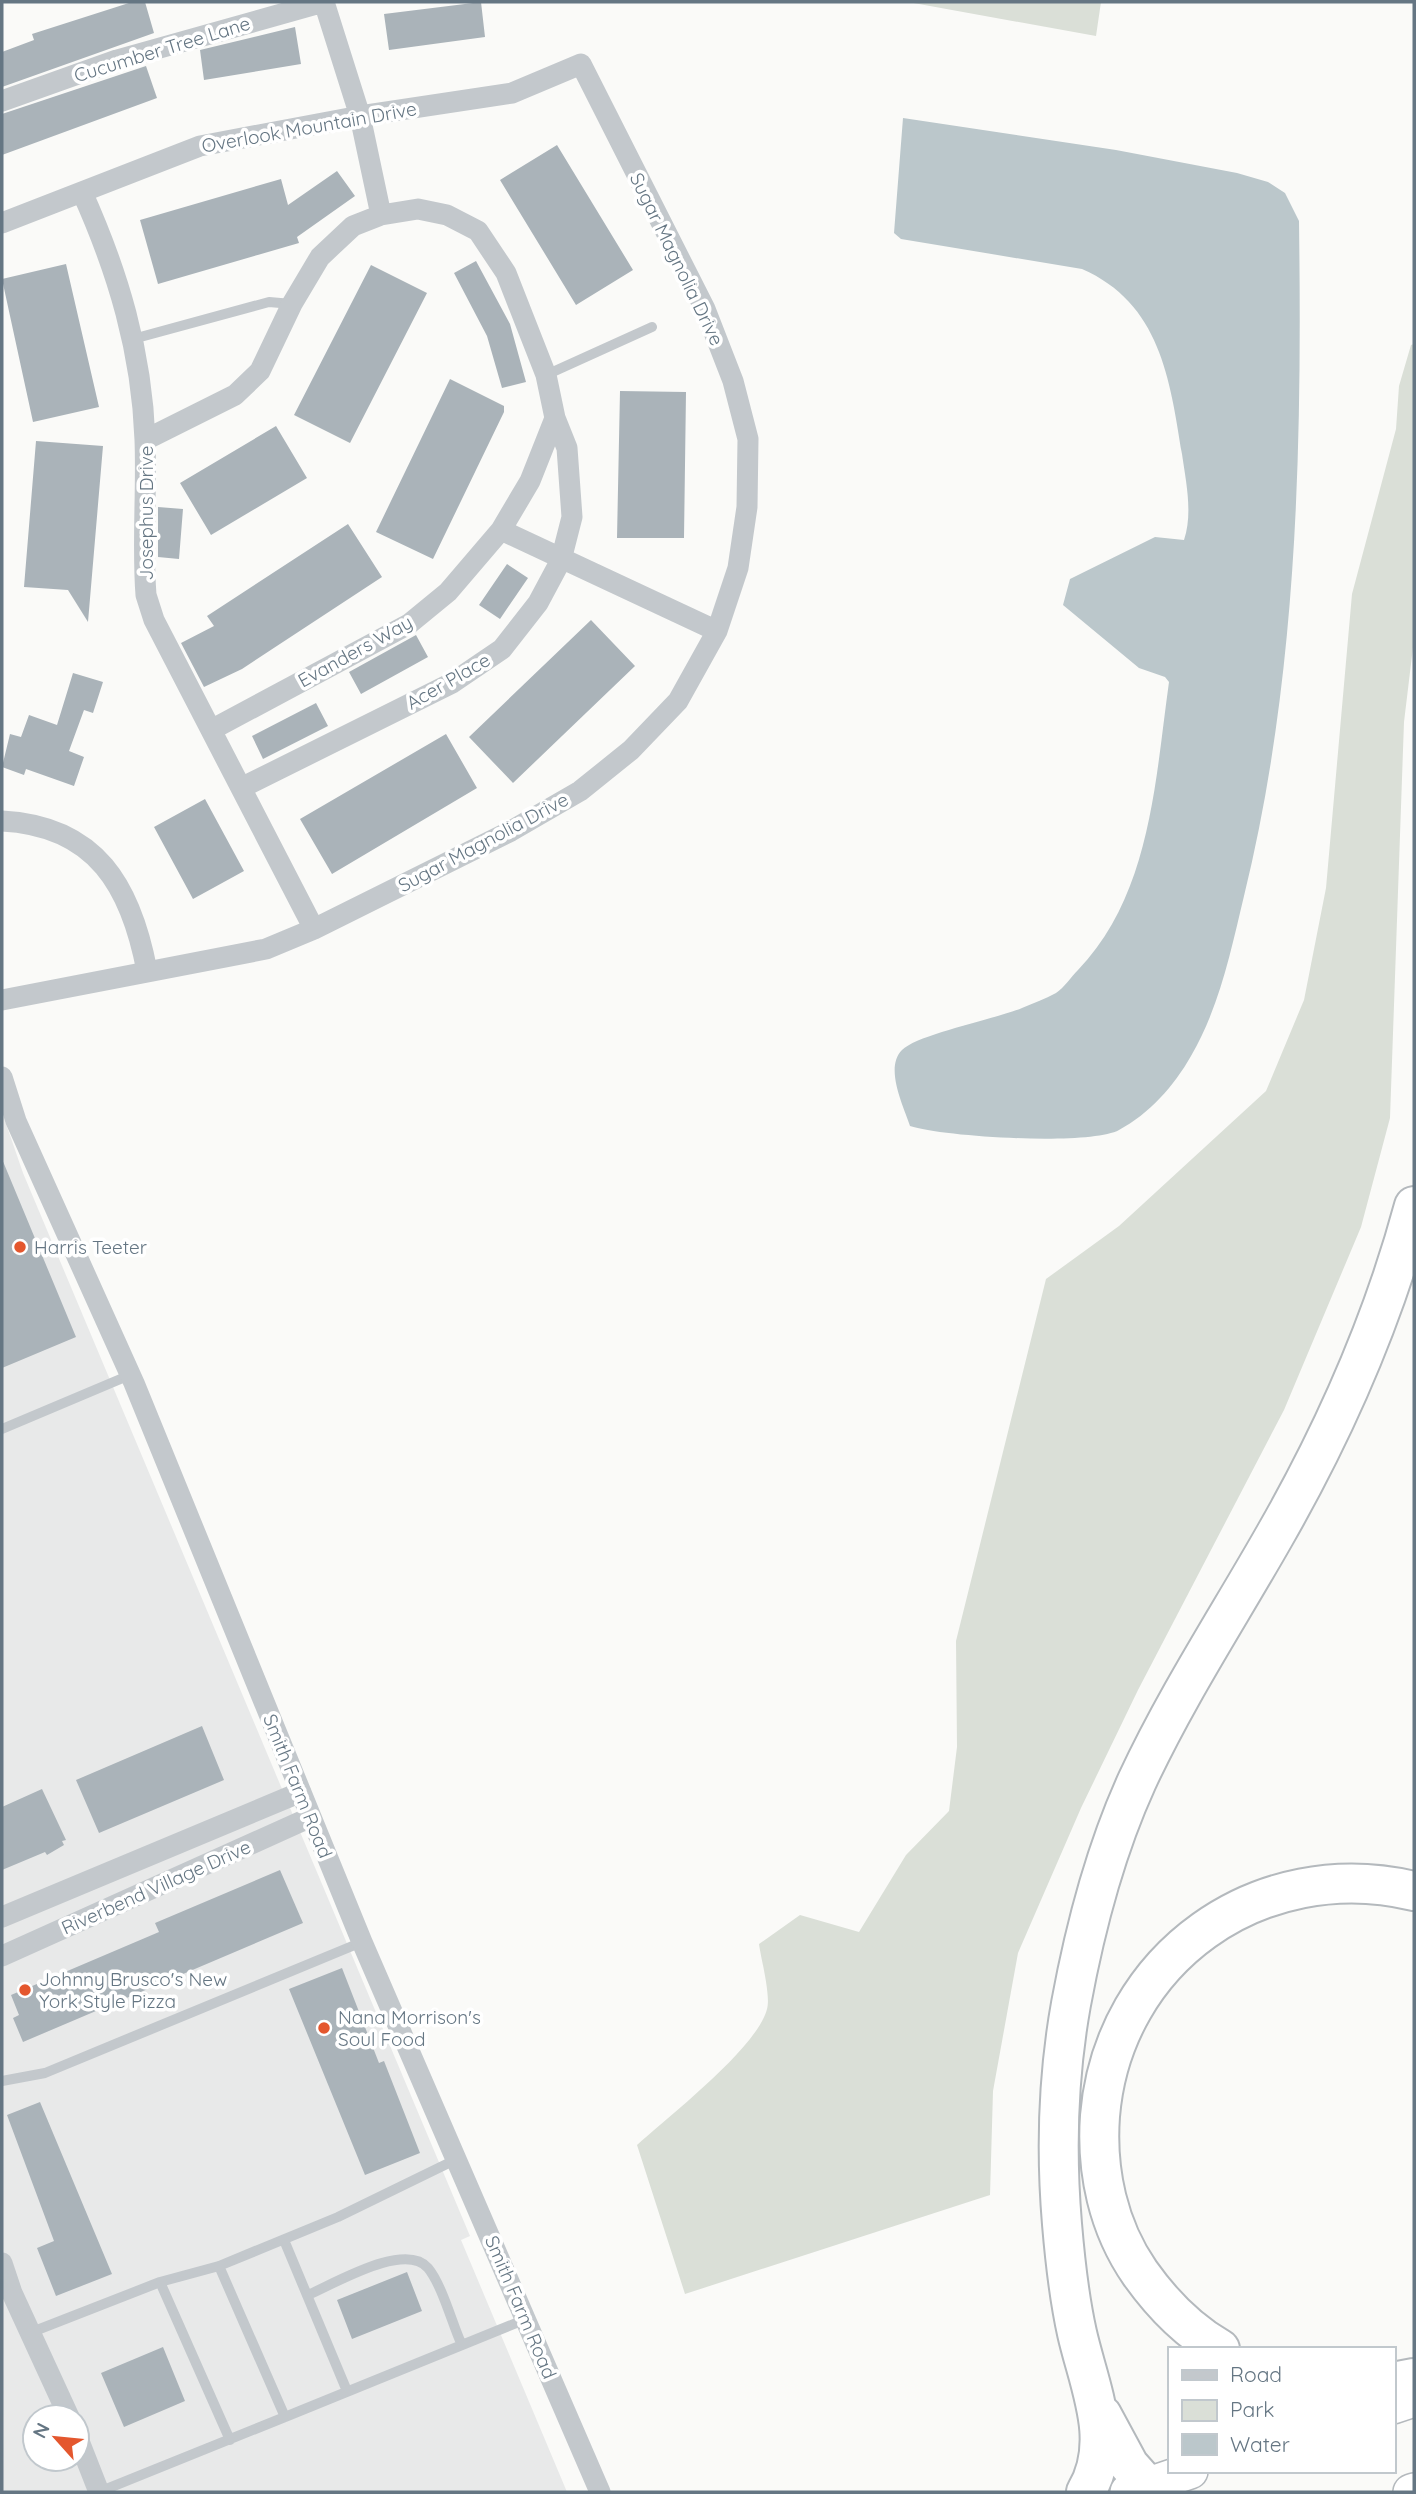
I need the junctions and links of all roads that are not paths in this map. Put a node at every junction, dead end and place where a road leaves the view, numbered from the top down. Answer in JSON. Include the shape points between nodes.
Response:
{"nodes":[{"id":1,"x":324,"y":2,"type":"edge"},
{"id":2,"x":581,"y":64,"type":"joint"},
{"id":3,"x":2,"y":101,"type":"edge"},
{"id":4,"x":360,"y":116,"type":"junction"},
{"id":5,"x":82,"y":192,"type":"junction"},
{"id":6,"x":381,"y":215,"type":"junction"},
{"id":7,"x":2,"y":223,"type":"edge"},
{"id":8,"x":292,"y":304,"type":"junction"},
{"id":9,"x":652,"y":327,"type":"dead end"},
{"id":10,"x":133,"y":339,"type":"junction"},
{"id":11,"x":546,"y":375,"type":"junction"},
{"id":12,"x":555,"y":418,"type":"junction"},
{"id":13,"x":145,"y":440,"type":"junction"},
{"id":14,"x":501,"y":530,"type":"junction"},
{"id":15,"x":561,"y":561,"type":"junction"},
{"id":16,"x":717,"y":631,"type":"junction"},
{"id":17,"x":211,"y":730,"type":"junction"},
{"id":18,"x":241,"y":788,"type":"junction"},
{"id":19,"x":2,"y":821,"type":"edge"},
{"id":20,"x":314,"y":929,"type":"junction"},
{"id":21,"x":147,"y":971,"type":"junction"},
{"id":22,"x":2,"y":1000,"type":"edge"},
{"id":23,"x":3,"y":1088,"type":"edge"},
{"id":24,"x":1414,"y":1206,"type":"edge"},
{"id":25,"x":130,"y":1375,"type":"junction"},
{"id":26,"x":2,"y":1429,"type":"edge"},
{"id":27,"x":300,"y":1792,"type":"junction"},
{"id":28,"x":310,"y":1817,"type":"junction"},
{"id":29,"x":1414,"y":1891,"type":"edge"},
{"id":30,"x":2,"y":1917,"type":"edge"},
{"id":31,"x":362,"y":1942,"type":"junction"},
{"id":32,"x":2,"y":1956,"type":"edge"},
{"id":33,"x":2,"y":2081,"type":"edge"},
{"id":34,"x":457,"y":2159,"type":"junction"},
{"id":35,"x":284,"y":2240,"type":"junction"},
{"id":36,"x":2,"y":2263,"type":"edge"},
{"id":37,"x":219,"y":2266,"type":"junction"},
{"id":38,"x":160,"y":2282,"type":"junction"},
{"id":39,"x":307,"y":2295,"type":"junction"},
{"id":40,"x":526,"y":2319,"type":"junction"},
{"id":41,"x":33,"y":2332,"type":"junction"},
{"id":42,"x":461,"y":2343,"type":"junction"},
{"id":43,"x":1217,"y":2347,"type":"edge"},
{"id":44,"x":1414,"y":2378,"type":"edge"},
{"id":45,"x":1395,"y":2382,"type":"edge"},
{"id":46,"x":347,"y":2391,"type":"junction"},
{"id":47,"x":1414,"y":2399,"type":"edge"},
{"id":48,"x":63,"y":2403,"type":"edge"},
{"id":49,"x":1096,"y":2404,"type":"junction"},
{"id":50,"x":1395,"y":2405,"type":"edge"},
{"id":51,"x":285,"y":2417,"type":"junction"},
{"id":52,"x":230,"y":2440,"type":"junction"},
{"id":53,"x":91,"y":2472,"type":"edge"},
{"id":54,"x":1185,"y":2473,"type":"edge"},
{"id":55,"x":1143,"y":2490,"type":"edge"},
{"id":56,"x":99,"y":2492,"type":"edge"},
{"id":57,"x":600,"y":2492,"type":"edge"},
{"id":58,"x":1086,"y":2492,"type":"edge"}],
"edges":[{"from":1,"to":3,"type":"street","name":"Cucumber Tree Lane","via":[[117,60]]},
{"from":1,"to":4,"type":"street"},
{"from":2,"to":4,"type":"street","name":"Overlook Mountain Drive","via":[[512,93]]},
{"from":2,"to":16,"type":"street","name":"Sugar Magnolia Drive","via":[[705,309],[733,381],[748,439],[747,507],[738,568]]},
{"from":4,"to":5,"type":"street","name":"Overlook Mountain Drive","via":[[200,146]]},
{"from":4,"to":6,"type":"street"},
{"from":5,"to":7,"type":"street","name":"Overlook Mountain Drive"},
{"from":5,"to":10,"type":"street","name":"Josephus Drive","via":[[105,245]]},
{"from":6,"to":8,"type":"street","via":[[354,226],[320,257]]},
{"from":6,"to":11,"type":"street","via":[[418,209],[447,215],[478,231],[506,273]]},
{"from":8,"to":10,"type":"lane","via":[[269,302]]},
{"from":8,"to":13,"type":"street","via":[[260,371],[243,387]]},
{"from":9,"to":11,"type":"lane"},
{"from":10,"to":13,"type":"street","name":"Josephus Drive"},
{"from":11,"to":12,"type":"street"},
{"from":12,"to":14,"type":"street","name":"Evanders Way","via":[[530,481]]},
{"from":12,"to":15,"type":"street","name":"Acer Place","via":[[567,448],[572,517]]},
{"from":13,"to":17,"type":"street","name":"Josephus Drive","via":[[146,595],[154,620]]},
{"from":14,"to":15,"type":"street"},
{"from":14,"to":17,"type":"street","name":"Evanders Way","via":[[448,592],[409,624]]},
{"from":15,"to":16,"type":"street"},
{"from":15,"to":18,"type":"street","name":"Acer Place","via":[[538,603],[502,649],[452,683]]},
{"from":16,"to":20,"type":"street","name":"Sugar Magnolia Drive","via":[[678,701],[631,750],[580,791],[511,831]]},
{"from":17,"to":18,"type":"street","name":"Josephus Drive"},
{"from":18,"to":20,"type":"street","name":"Josephus Drive"},
{"from":19,"to":21,"type":"street","via":[[72,840],[104,866],[121,886],[137,923]]},
{"from":20,"to":21,"type":"street","name":"Sugar Magnolia Drive","via":[[266,949]]},
{"from":21,"to":22,"type":"street","name":"Sugar Magnolia Drive"},
{"from":23,"to":25,"type":"street","name":"Smith Farm Road"},
{"from":24,"to":49,"type":"highway","via":[[1387,1296],[1334,1421],[1276,1534],[1167,1721],[1136,1782],[1099,1883],[1070,2007],[1061,2084],[1059,2180],[1066,2270]]},
{"from":25,"to":26,"type":"lane"},
{"from":25,"to":27,"type":"street","name":"Smith Farm Road"},
{"from":27,"to":28,"type":"street","name":"Smith Farm Road"},
{"from":27,"to":30,"type":"street","name":"Riverbend Village Drive"},
{"from":28,"to":31,"type":"street","name":"Smith Farm Road"},
{"from":28,"to":32,"type":"street","name":"Riverbend Village Drive"},
{"from":29,"to":43,"type":"highway","via":[[1337,1883],[1280,1892],[1250,1904],[1210,1924],[1186,1943],[1157,1973],[1121,2032],[1110,2062],[1100,2123],[1100,2168],[1108,2204],[1131,2259],[1153,2291],[1178,2318]]},
{"from":31,"to":33,"type":"lane","via":[[45,2073]]},
{"from":31,"to":34,"type":"street","name":"Smith Farm Road"},
{"from":34,"to":35,"type":"lane"},
{"from":34,"to":40,"type":"street","name":"Smith Farm Road"},
{"from":35,"to":37,"type":"lane"},
{"from":35,"to":39,"type":"lane"},
{"from":36,"to":41,"type":"street"},
{"from":37,"to":38,"type":"lane"},
{"from":37,"to":51,"type":"lane"},
{"from":38,"to":41,"type":"lane"},
{"from":38,"to":52,"type":"lane"},
{"from":39,"to":42,"type":"lane","via":[[387,2262],[405,2257],[419,2260],[430,2270]]},
{"from":39,"to":46,"type":"lane"},
{"from":40,"to":42,"type":"lane"},
{"from":40,"to":57,"type":"street","name":"Smith Farm Road"},
{"from":41,"to":48,"type":"street"},
{"from":42,"to":46,"type":"lane"},
{"from":44,"to":45,"type":"highway"},
{"from":46,"to":51,"type":"lane"},
{"from":47,"to":50,"type":"highway"},
{"from":49,"to":55,"type":"highway"},
{"from":49,"to":58,"type":"highway","via":[[1099,2461]]},
{"from":51,"to":52,"type":"lane"},
{"from":52,"to":56,"type":"lane"},
{"from":53,"to":56,"type":"street"},
{"from":54,"to":55,"type":"highway"}]}
